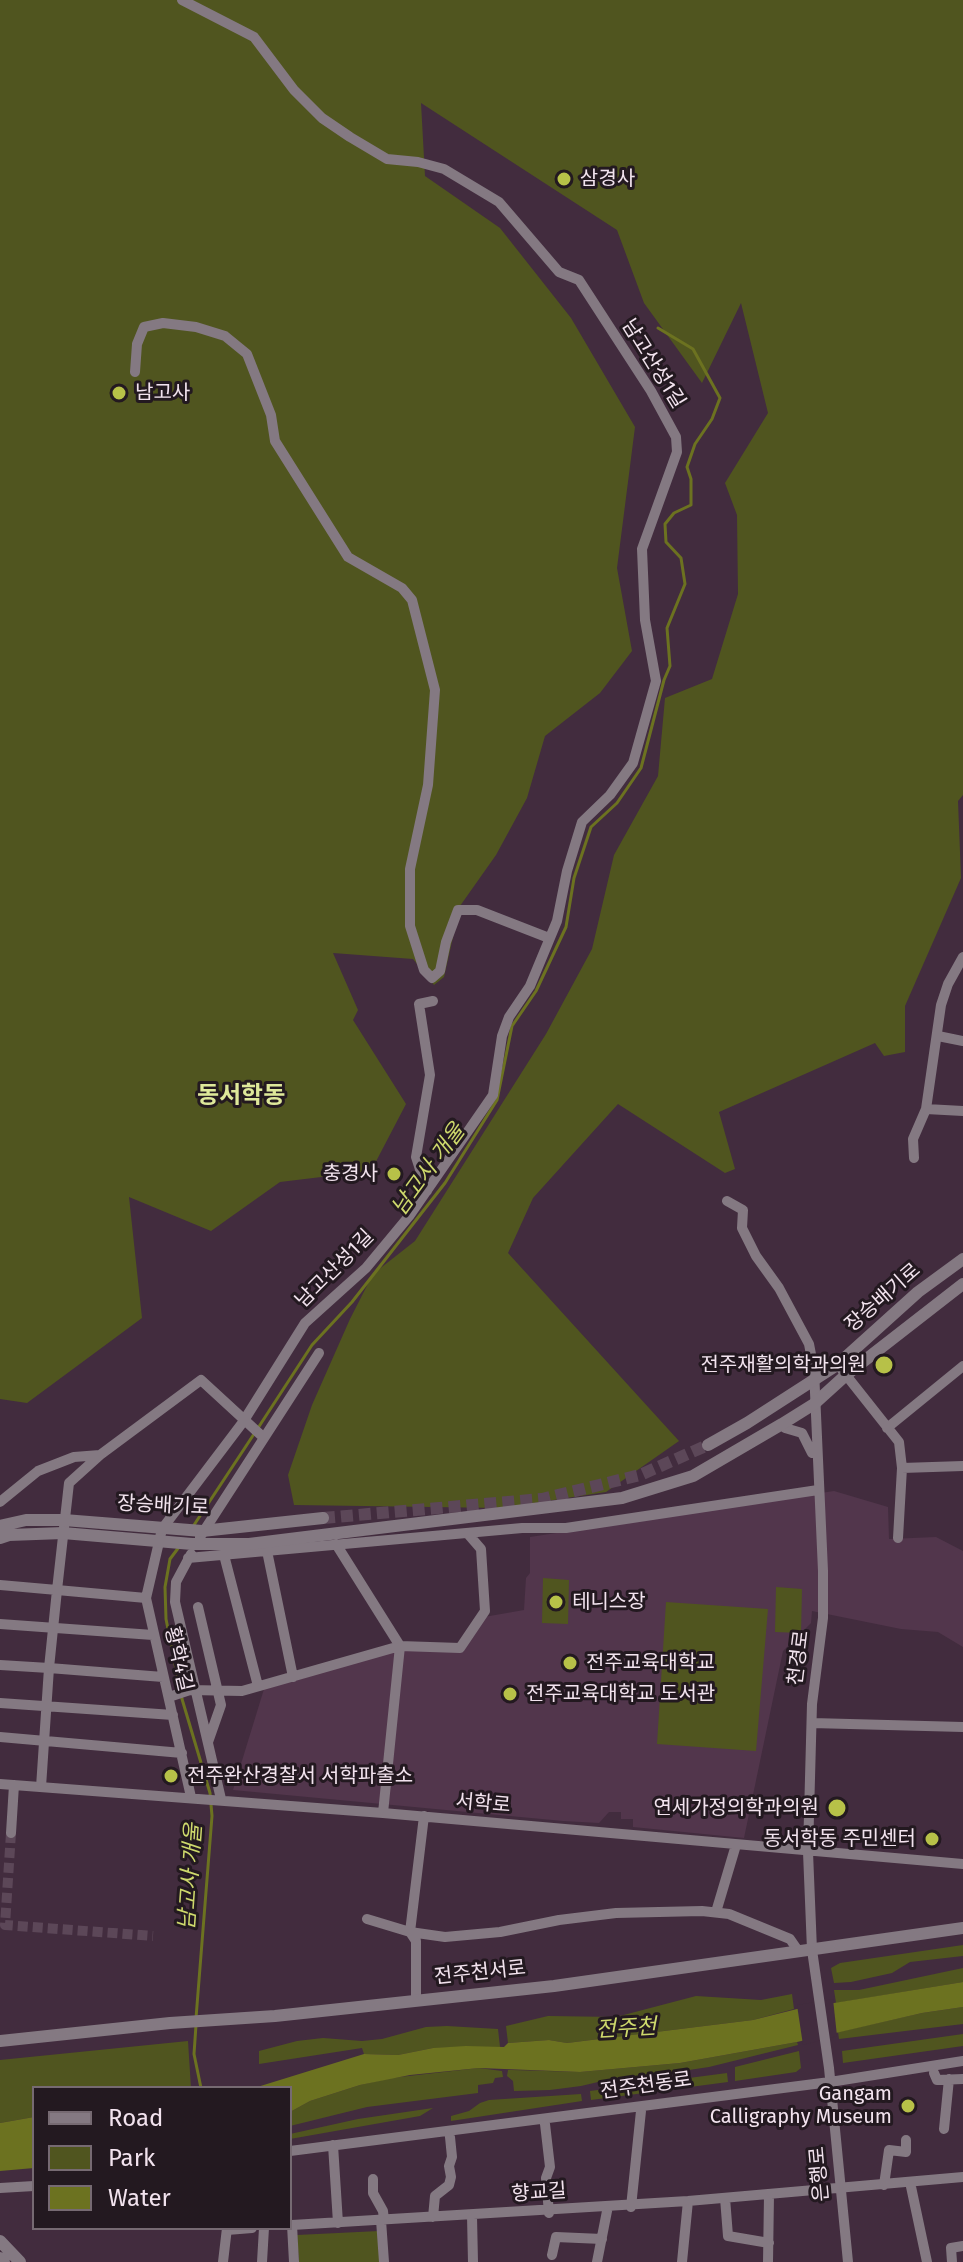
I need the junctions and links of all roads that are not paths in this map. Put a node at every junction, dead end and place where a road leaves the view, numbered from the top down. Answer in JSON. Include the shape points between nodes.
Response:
{"nodes":[{"id":1,"x":182,"y":0,"type":"edge"},
{"id":2,"x":135,"y":372,"type":"dead end"},
{"id":3,"x":549,"y":938,"type":"junction"},
{"id":4,"x":963,"y":957,"type":"edge"},
{"id":5,"x":433,"y":1001,"type":"dead end"},
{"id":6,"x":938,"y":1036,"type":"junction"},
{"id":7,"x":963,"y":1041,"type":"edge"},
{"id":8,"x":926,"y":1109,"type":"junction"},
{"id":9,"x":963,"y":1111,"type":"edge"},
{"id":10,"x":914,"y":1158,"type":"dead end"},
{"id":11,"x":427,"y":1191,"type":"junction"},
{"id":12,"x":727,"y":1201,"type":"dead end"},
{"id":13,"x":963,"y":1259,"type":"edge"},
{"id":14,"x":963,"y":1284,"type":"edge"},
{"id":15,"x":319,"y":1353,"type":"dead end"},
{"id":16,"x":963,"y":1366,"type":"edge"},
{"id":17,"x":841,"y":1370,"type":"junction"},
{"id":18,"x":813,"y":1380,"type":"junction"},
{"id":19,"x":814,"y":1404,"type":"junction"},
{"id":20,"x":782,"y":1424,"type":"junction"},
{"id":21,"x":247,"y":1425,"type":"junction"},
{"id":22,"x":887,"y":1428,"type":"junction"},
{"id":23,"x":262,"y":1436,"type":"junction"},
{"id":24,"x":708,"y":1445,"type":"tunnel mouth"},
{"id":25,"x":100,"y":1455,"type":"junction"},
{"id":26,"x":963,"y":1466,"type":"edge"},
{"id":27,"x":817,"y":1468,"type":"junction"},
{"id":28,"x":902,"y":1468,"type":"junction"},
{"id":29,"x":818,"y":1490,"type":"junction"},
{"id":30,"x":0,"y":1502,"type":"edge"},
{"id":31,"x":323,"y":1518,"type":"tunnel mouth"},
{"id":32,"x":0,"y":1526,"type":"edge"},
{"id":33,"x":64,"y":1527,"type":"junction"},
{"id":34,"x":468,"y":1534,"type":"junction"},
{"id":35,"x":165,"y":1535,"type":"junction"},
{"id":36,"x":197,"y":1537,"type":"junction"},
{"id":37,"x":0,"y":1538,"type":"edge"},
{"id":38,"x":898,"y":1538,"type":"dead end"},
{"id":39,"x":336,"y":1544,"type":"junction"},
{"id":40,"x":267,"y":1551,"type":"junction"},
{"id":41,"x":224,"y":1555,"type":"junction"},
{"id":42,"x":188,"y":1558,"type":"junction"},
{"id":43,"x":0,"y":1585,"type":"edge"},
{"id":44,"x":57,"y":1590,"type":"junction"},
{"id":45,"x":146,"y":1598,"type":"junction"},
{"id":46,"x":198,"y":1607,"type":"dead end"},
{"id":47,"x":0,"y":1624,"type":"edge"},
{"id":48,"x":52,"y":1628,"type":"junction"},
{"id":49,"x":153,"y":1635,"type":"junction"},
{"id":50,"x":400,"y":1646,"type":"junction"},
{"id":51,"x":0,"y":1665,"type":"edge"},
{"id":52,"x":49,"y":1668,"type":"junction"},
{"id":53,"x":163,"y":1677,"type":"junction"},
{"id":54,"x":293,"y":1677,"type":"junction"},
{"id":55,"x":258,"y":1686,"type":"junction"},
{"id":56,"x":218,"y":1692,"type":"junction"},
{"id":57,"x":181,"y":1693,"type":"junction"},
{"id":58,"x":0,"y":1703,"type":"edge"},
{"id":59,"x":47,"y":1706,"type":"junction"},
{"id":60,"x":173,"y":1715,"type":"junction"},
{"id":61,"x":812,"y":1723,"type":"junction"},
{"id":62,"x":963,"y":1727,"type":"edge"},
{"id":63,"x":0,"y":1737,"type":"edge"},
{"id":64,"x":44,"y":1741,"type":"junction"},
{"id":65,"x":208,"y":1742,"type":"junction"},
{"id":66,"x":182,"y":1753,"type":"junction"},
{"id":67,"x":0,"y":1784,"type":"edge"},
{"id":68,"x":14,"y":1785,"type":"junction"},
{"id":69,"x":41,"y":1787,"type":"junction"},
{"id":70,"x":191,"y":1797,"type":"junction"},
{"id":71,"x":214,"y":1799,"type":"junction"},
{"id":72,"x":383,"y":1813,"type":"junction"},
{"id":73,"x":424,"y":1816,"type":"junction"},
{"id":74,"x":11,"y":1833,"type":"tunnel mouth"},
{"id":75,"x":736,"y":1845,"type":"junction"},
{"id":76,"x":808,"y":1852,"type":"junction"},
{"id":77,"x":963,"y":1864,"type":"edge"},
{"id":78,"x":716,"y":1912,"type":"junction"},
{"id":79,"x":367,"y":1919,"type":"dead end"},
{"id":80,"x":963,"y":1928,"type":"edge"},
{"id":81,"x":410,"y":1932,"type":"junction"},
{"id":82,"x":805,"y":1951,"type":"junction"},
{"id":83,"x":816,"y":1973,"type":"joint"},
{"id":84,"x":416,"y":2001,"type":"junction"},
{"id":85,"x":0,"y":2041,"type":"edge"},
{"id":86,"x":963,"y":2061,"type":"edge"},
{"id":87,"x":934,"y":2073,"type":"dead end"},
{"id":88,"x":949,"y":2079,"type":"junction"},
{"id":89,"x":963,"y":2079,"type":"edge"},
{"id":90,"x":830,"y":2082,"type":"junction"},
{"id":91,"x":641,"y":2111,"type":"dead end"},
{"id":92,"x":545,"y":2124,"type":"dead end"},
{"id":93,"x":944,"y":2129,"type":"dead end"},
{"id":94,"x":450,"y":2137,"type":"dead end"},
{"id":95,"x":906,"y":2140,"type":"dead end"},
{"id":96,"x":333,"y":2145,"type":"junction"},
{"id":97,"x":292,"y":2151,"type":"edge"},
{"id":98,"x":963,"y":2177,"type":"edge"},
{"id":99,"x":373,"y":2179,"type":"dead end"},
{"id":100,"x":910,"y":2182,"type":"junction"},
{"id":101,"x":884,"y":2185,"type":"junction"},
{"id":102,"x":32,"y":2186,"type":"edge"},
{"id":103,"x":0,"y":2188,"type":"edge"},
{"id":104,"x":839,"y":2189,"type":"junction"},
{"id":105,"x":769,"y":2195,"type":"junction"},
{"id":106,"x":725,"y":2198,"type":"junction"},
{"id":107,"x":688,"y":2201,"type":"junction"},
{"id":108,"x":608,"y":2206,"type":"junction"},
{"id":109,"x":632,"y":2206,"type":"junction"},
{"id":110,"x":549,"y":2212,"type":"junction"},
{"id":111,"x":472,"y":2216,"type":"junction"},
{"id":112,"x":433,"y":2217,"type":"junction"},
{"id":113,"x":382,"y":2220,"type":"junction"},
{"id":114,"x":338,"y":2223,"type":"junction"},
{"id":115,"x":292,"y":2225,"type":"edge"},
{"id":116,"x":227,"y":2230,"type":"edge"},
{"id":117,"x":264,"y":2230,"type":"edge"},
{"id":118,"x":291,"y":2230,"type":"edge"},
{"id":119,"x":602,"y":2239,"type":"junction"},
{"id":120,"x":0,"y":2241,"type":"edge"},
{"id":121,"x":769,"y":2243,"type":"junction"},
{"id":122,"x":963,"y":2246,"type":"edge"},
{"id":123,"x":552,"y":2255,"type":"dead end"},
{"id":124,"x":20,"y":2262,"type":"edge"},
{"id":125,"x":223,"y":2262,"type":"edge"},
{"id":126,"x":262,"y":2262,"type":"edge"},
{"id":127,"x":294,"y":2262,"type":"edge"},
{"id":128,"x":384,"y":2262,"type":"edge"},
{"id":129,"x":473,"y":2262,"type":"edge"},
{"id":130,"x":597,"y":2262,"type":"edge"},
{"id":131,"x":682,"y":2262,"type":"edge"},
{"id":132,"x":768,"y":2262,"type":"edge"},
{"id":133,"x":848,"y":2262,"type":"edge"},
{"id":134,"x":927,"y":2262,"type":"edge"},
{"id":135,"x":952,"y":2262,"type":"edge"}],
"edges":[{"from":1,"to":3,"type":"street","name":"남고산성1길","via":[[254,37],[294,90],[350,137],[387,159],[444,169],[499,202],[551,265],[579,280],[676,437],[677,452],[642,549],[645,620],[656,681],[633,763],[582,822]]},
{"from":2,"to":3,"type":"street","via":[[144,327],[163,323],[225,336],[247,354],[271,415],[275,441],[348,557],[402,588],[412,600],[435,690],[428,785],[410,869],[410,926],[424,970],[432,978],[440,971],[458,910],[477,910]]},
{"from":3,"to":11,"type":"street","name":"남고산성1길","via":[[502,1036],[493,1095]]},
{"from":4,"to":6,"type":"street","via":[[941,1005]]},
{"from":5,"to":11,"type":"street","via":[[419,1004],[430,1075],[416,1157]]},
{"from":6,"to":7,"type":"street"},
{"from":6,"to":8,"type":"street"},
{"from":8,"to":9,"type":"street"},
{"from":8,"to":10,"type":"street","via":[[913,1139]]},
{"from":11,"to":21,"type":"street","name":"남고산성1길","via":[[366,1268],[305,1323]]},
{"from":12,"to":18,"type":"street","name":"천경로","via":[[743,1210],[742,1228],[809,1344]]},
{"from":13,"to":17,"type":"street","name":"장승배기로","via":[[918,1292]]},
{"from":14,"to":17,"type":"street"},
{"from":15,"to":23,"type":"street"},
{"from":16,"to":22,"type":"street"},
{"from":17,"to":18,"type":"street","name":"장승배기로"},
{"from":17,"to":19,"type":"street"},
{"from":17,"to":22,"type":"street"},
{"from":18,"to":19,"type":"street","name":"천경로"},
{"from":18,"to":24,"type":"street","name":"장승배기로"},
{"from":19,"to":20,"type":"street"},
{"from":19,"to":27,"type":"street","name":"천경로"},
{"from":20,"to":27,"type":"street","name":"천경로","via":[[802,1433]]},
{"from":20,"to":36,"type":"street","via":[[693,1476],[622,1498],[249,1544]]},
{"from":21,"to":23,"type":"street"},
{"from":21,"to":25,"type":"street","via":[[201,1380]]},
{"from":21,"to":35,"type":"street","name":"남고산성1길"},
{"from":22,"to":28,"type":"street","via":[[899,1442]]},
{"from":23,"to":36,"type":"street"},
{"from":25,"to":30,"type":"street","via":[[74,1457],[38,1471]]},
{"from":25,"to":33,"type":"street","via":[[69,1483]]},
{"from":26,"to":28,"type":"street"},
{"from":27,"to":29,"type":"street","name":"천경로"},
{"from":28,"to":38,"type":"street"},
{"from":29,"to":34,"type":"street","via":[[566,1528]]},
{"from":29,"to":61,"type":"street","name":"천경로","via":[[823,1618]]},
{"from":31,"to":36,"type":"street","name":"장승배기로"},
{"from":32,"to":33,"type":"street","name":"장승배기로","via":[[26,1520]]},
{"from":33,"to":35,"type":"street","name":"장승배기로"},
{"from":33,"to":37,"type":"street"},
{"from":33,"to":44,"type":"street"},
{"from":34,"to":39,"type":"street"},
{"from":34,"to":50,"type":"street","via":[[481,1549],[485,1611],[460,1648]]},
{"from":35,"to":36,"type":"street","name":"장승배기로"},
{"from":35,"to":45,"type":"street","name":"황학4길"},
{"from":36,"to":42,"type":"street"},
{"from":39,"to":40,"type":"street"},
{"from":39,"to":50,"type":"street"},
{"from":40,"to":41,"type":"street"},
{"from":40,"to":54,"type":"street"},
{"from":41,"to":42,"type":"street"},
{"from":41,"to":55,"type":"street"},
{"from":42,"to":57,"type":"street","via":[[176,1582]]},
{"from":43,"to":44,"type":"street"},
{"from":44,"to":45,"type":"street"},
{"from":44,"to":48,"type":"street"},
{"from":45,"to":49,"type":"street","name":"황학4길"},
{"from":46,"to":56,"type":"street"},
{"from":47,"to":48,"type":"street"},
{"from":48,"to":49,"type":"street"},
{"from":48,"to":52,"type":"street"},
{"from":49,"to":53,"type":"street","name":"황학4길"},
{"from":50,"to":54,"type":"street"},
{"from":50,"to":72,"type":"street"},
{"from":51,"to":52,"type":"street"},
{"from":52,"to":53,"type":"street"},
{"from":52,"to":59,"type":"street"},
{"from":53,"to":57,"type":"street","name":"황학4길"},
{"from":54,"to":55,"type":"street"},
{"from":55,"to":56,"type":"street"},
{"from":56,"to":57,"type":"street"},
{"from":56,"to":65,"type":"street","via":[[221,1705]]},
{"from":57,"to":60,"type":"street","name":"황학4길"},
{"from":57,"to":65,"type":"street"},
{"from":58,"to":59,"type":"street"},
{"from":59,"to":60,"type":"street"},
{"from":59,"to":64,"type":"street"},
{"from":60,"to":66,"type":"street","name":"황학4길"},
{"from":61,"to":62,"type":"street"},
{"from":61,"to":76,"type":"street","name":"천경로"},
{"from":63,"to":64,"type":"street"},
{"from":64,"to":66,"type":"street"},
{"from":64,"to":69,"type":"street"},
{"from":65,"to":71,"type":"street"},
{"from":66,"to":70,"type":"street","name":"황학4길"},
{"from":67,"to":68,"type":"street","name":"서학로"},
{"from":68,"to":69,"type":"street","name":"서학로"},
{"from":68,"to":74,"type":"street"},
{"from":69,"to":70,"type":"street","name":"서학로"},
{"from":70,"to":71,"type":"street","name":"서학로"},
{"from":71,"to":72,"type":"street","name":"서학로"},
{"from":72,"to":73,"type":"street","name":"서학로"},
{"from":73,"to":75,"type":"street","name":"서학로"},
{"from":73,"to":81,"type":"street"},
{"from":75,"to":76,"type":"street","name":"서학로"},
{"from":75,"to":78,"type":"street"},
{"from":76,"to":77,"type":"street","name":"서학로"},
{"from":76,"to":82,"type":"street","name":"천경로"},
{"from":78,"to":81,"type":"street","via":[[616,1913],[445,1937]]},
{"from":78,"to":82,"type":"street","via":[[790,1939]]},
{"from":79,"to":81,"type":"street"},
{"from":80,"to":82,"type":"street","name":"전주천서로"},
{"from":81,"to":84,"type":"street","via":[[416,1941]]},
{"from":82,"to":83,"type":"street","name":"천경로"},
{"from":82,"to":84,"type":"street","name":"전주천서로"},
{"from":83,"to":90,"type":"street","name":"은행로"},
{"from":84,"to":85,"type":"street","name":"전주천서로"},
{"from":86,"to":90,"type":"street","name":"전주천동로"},
{"from":87,"to":88,"type":"street","via":[[937,2080]]},
{"from":88,"to":89,"type":"street"},
{"from":88,"to":93,"type":"street"},
{"from":90,"to":96,"type":"street","name":"전주천동로"},
{"from":90,"to":104,"type":"street","name":"은행로"},
{"from":91,"to":109,"type":"street"},
{"from":92,"to":110,"type":"street"},
{"from":94,"to":112,"type":"street","via":[[451,2177],[435,2196]]},
{"from":95,"to":101,"type":"street","via":[[906,2152],[889,2150]]},
{"from":96,"to":97,"type":"street","name":"전주천동로"},
{"from":96,"to":114,"type":"street"},
{"from":98,"to":100,"type":"street","name":"향교길"},
{"from":99,"to":113,"type":"street"},
{"from":100,"to":101,"type":"street","name":"향교길"},
{"from":100,"to":134,"type":"street"},
{"from":101,"to":104,"type":"street","name":"향교길"},
{"from":102,"to":103,"type":"street"},
{"from":104,"to":105,"type":"street","name":"향교길"},
{"from":104,"to":133,"type":"street","name":"은행로"},
{"from":105,"to":106,"type":"street","name":"향교길"},
{"from":105,"to":121,"type":"street"},
{"from":106,"to":107,"type":"street","name":"향교길"},
{"from":106,"to":121,"type":"street","via":[[728,2236]]},
{"from":107,"to":109,"type":"street","name":"향교길"},
{"from":107,"to":131,"type":"street"},
{"from":108,"to":109,"type":"street","name":"향교길"},
{"from":108,"to":110,"type":"street","name":"향교길"},
{"from":108,"to":119,"type":"street"},
{"from":110,"to":111,"type":"street","name":"향교길"},
{"from":111,"to":112,"type":"street","name":"향교길"},
{"from":111,"to":129,"type":"street"},
{"from":112,"to":113,"type":"street","name":"향교길"},
{"from":113,"to":114,"type":"street","name":"향교길"},
{"from":113,"to":128,"type":"street"},
{"from":114,"to":115,"type":"street","name":"향교길"},
{"from":116,"to":125,"type":"street"},
{"from":117,"to":126,"type":"street"},
{"from":118,"to":127,"type":"street","name":"향교길"},
{"from":119,"to":123,"type":"street","via":[[556,2237]]},
{"from":119,"to":130,"type":"street"},
{"from":120,"to":124,"type":"street"},
{"from":121,"to":132,"type":"street"},
{"from":122,"to":135,"type":"street","via":[[951,2248]]}]}
